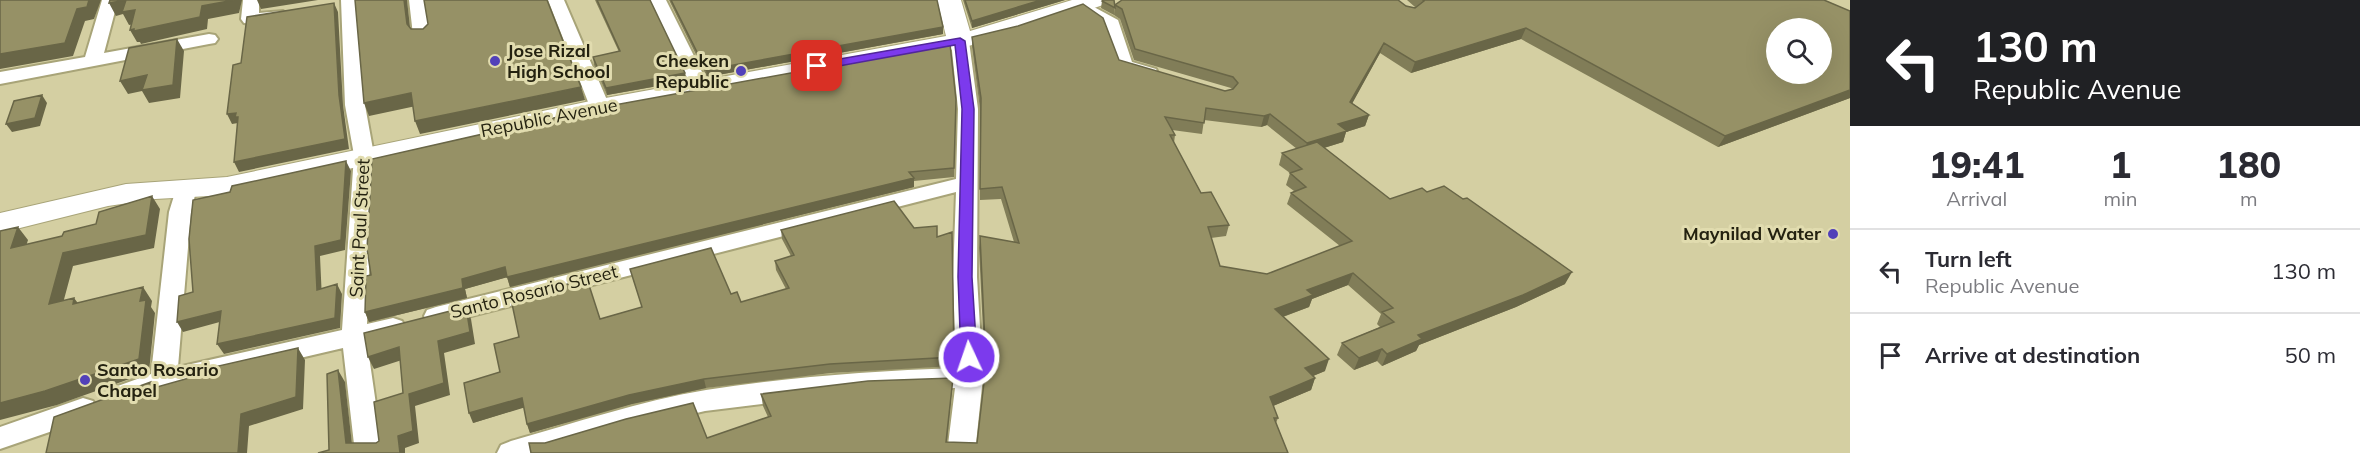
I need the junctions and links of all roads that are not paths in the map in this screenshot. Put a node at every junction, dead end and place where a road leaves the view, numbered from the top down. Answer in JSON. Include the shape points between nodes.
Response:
{"nodes":[{"id":1,"x":110,"y":0,"type":"edge"},
{"id":2,"x":251,"y":0,"type":"edge"},
{"id":3,"x":427,"y":0,"type":"edge"},
{"id":4,"x":556,"y":0,"type":"edge"},
{"id":5,"x":658,"y":0,"type":"edge"},
{"id":6,"x":948,"y":0,"type":"edge"},
{"id":7,"x":354,"y":1,"type":"edge"},
{"id":8,"x":1088,"y":2,"type":"edge"},
{"id":9,"x":327,"y":6,"type":"edge"},
{"id":10,"x":295,"y":11,"type":"edge"},
{"id":11,"x":422,"y":35,"type":"edge"},
{"id":12,"x":209,"y":39,"type":"dead end"},
{"id":13,"x":960,"y":41,"type":"junction"},
{"id":14,"x":93,"y":61,"type":"junction"},
{"id":15,"x":1162,"y":76,"type":"edge"},
{"id":16,"x":0,"y":78,"type":"edge"},
{"id":17,"x":701,"y":88,"type":"junction"},
{"id":18,"x":600,"y":107,"type":"junction"},
{"id":19,"x":364,"y":155,"type":"junction"},
{"id":20,"x":967,"y":183,"type":"junction"},
{"id":21,"x":185,"y":191,"type":"junction"},
{"id":22,"x":0,"y":223,"type":"edge"},
{"id":23,"x":354,"y":337,"type":"junction"},
{"id":24,"x":970,"y":377,"type":"junction"},
{"id":25,"x":164,"y":380,"type":"junction"},
{"id":26,"x":0,"y":438,"type":"edge"},
{"id":27,"x":963,"y":442,"type":"edge"},
{"id":28,"x":369,"y":453,"type":"edge"},
{"id":29,"x":511,"y":453,"type":"edge"}],
"edges":[{"from":1,"to":14,"type":"street"},
{"from":2,"to":10,"type":"street","via":[[250,19]]},
{"from":3,"to":11,"type":"street","via":[[416,2]]},
{"from":4,"to":18,"type":"street"},
{"from":5,"to":17,"type":"street"},
{"from":6,"to":13,"type":"main road"},
{"from":7,"to":9,"type":"street","name":"Saint Paul Street"},
{"from":7,"to":19,"type":"street","name":"Saint Paul Street","via":[[356,105]]},
{"from":8,"to":13,"type":"main road","name":"Republic Avenue"},
{"from":8,"to":15,"type":"street","via":[[1112,24],[1124,65]]},
{"from":12,"to":14,"type":"street"},
{"from":13,"to":17,"type":"main road","name":"Republic Avenue"},
{"from":13,"to":20,"type":"street","via":[[968,109]]},
{"from":14,"to":16,"type":"street"},
{"from":17,"to":18,"type":"main road","name":"Republic Avenue"},
{"from":18,"to":19,"type":"main road","name":"Republic Avenue"},
{"from":19,"to":21,"type":"main road","name":"Republic Avenue","via":[[227,186]]},
{"from":19,"to":23,"type":"street","name":"Saint Paul Street"},
{"from":20,"to":23,"type":"street","name":"Santo Rosario Street"},
{"from":20,"to":24,"type":"street","via":[[965,277]]},
{"from":21,"to":22,"type":"main road","name":"Republic Avenue","via":[[135,192]]},
{"from":21,"to":25,"type":"street"},
{"from":23,"to":25,"type":"street","name":"Santo Rosario Street"},
{"from":23,"to":28,"type":"street","name":"Saint Paul Street"},
{"from":24,"to":27,"type":"street"},
{"from":24,"to":29,"type":"street","via":[[868,381],[705,401],[628,418]]},
{"from":25,"to":26,"type":"street","name":"Santo Rosario Street"}]}
